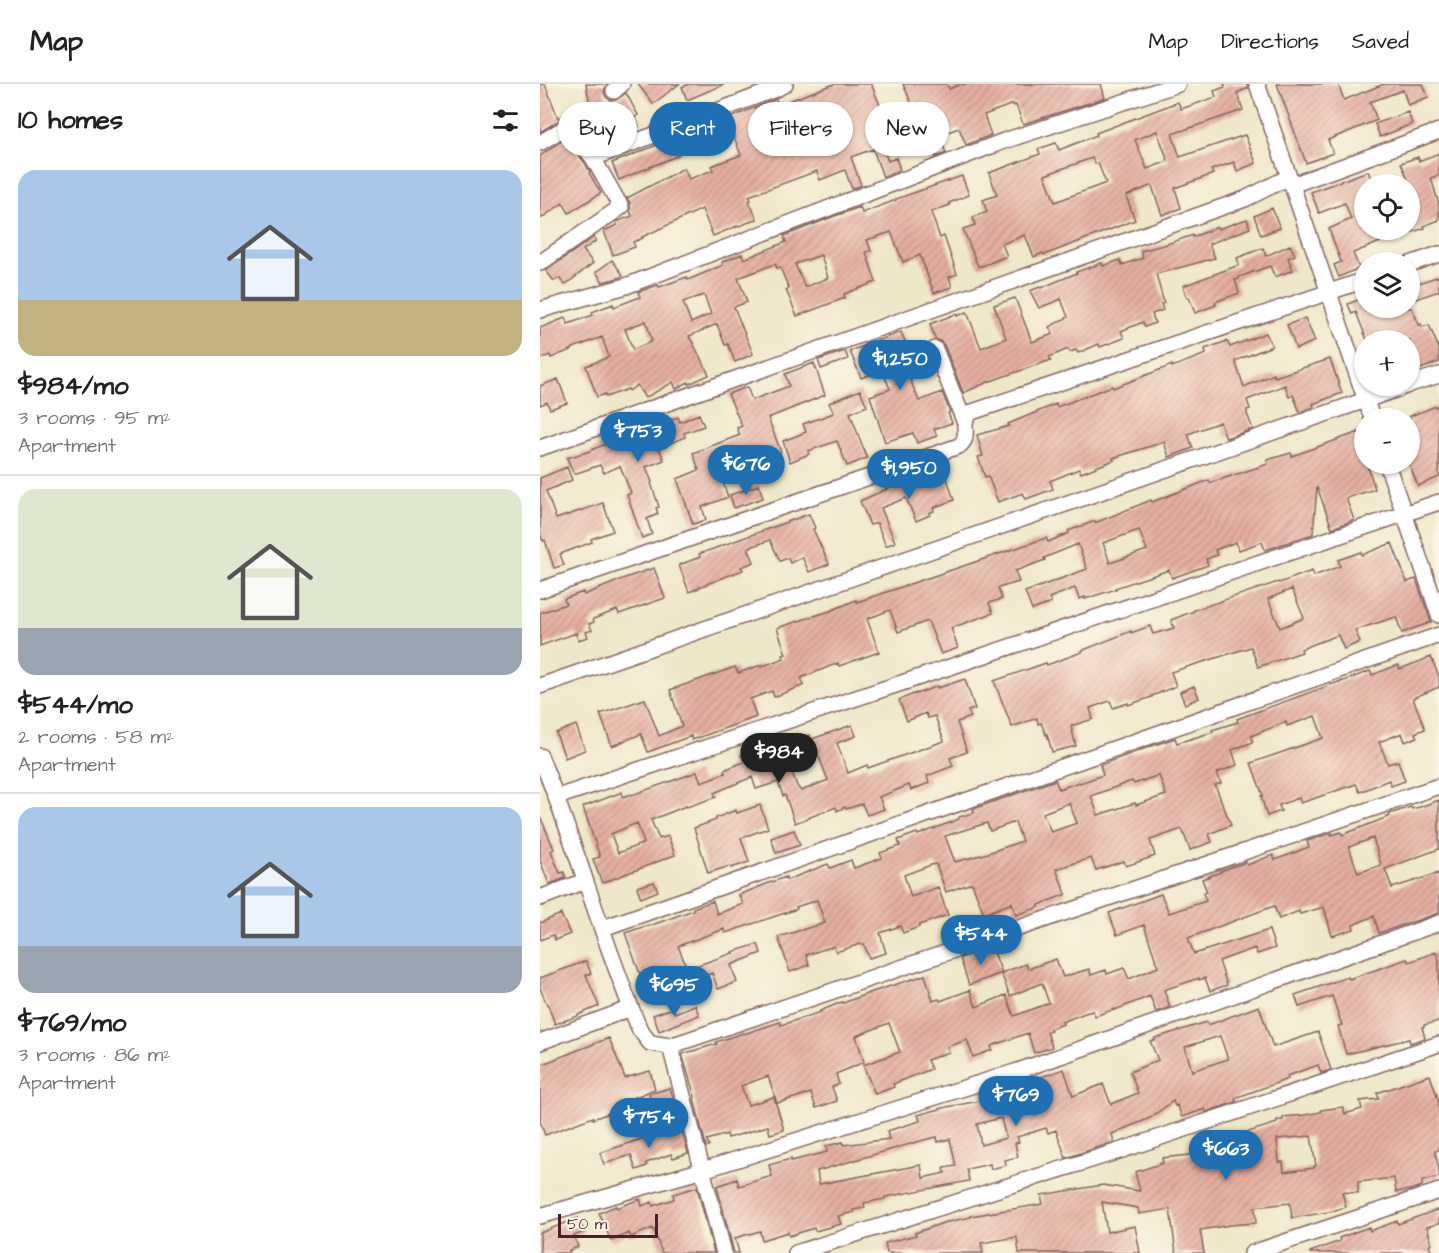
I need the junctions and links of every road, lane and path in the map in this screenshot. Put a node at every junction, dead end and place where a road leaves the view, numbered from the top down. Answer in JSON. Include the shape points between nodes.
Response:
{"nodes":[{"id":1,"x":785,"y":84,"type":"edge"},
{"id":2,"x":1178,"y":84,"type":"edge"},
{"id":3,"x":1257,"y":84,"type":"edge"},
{"id":4,"x":1439,"y":131,"type":"edge"},
{"id":5,"x":540,"y":143,"type":"edge"},
{"id":6,"x":593,"y":158,"type":"junction"},
{"id":7,"x":1290,"y":181,"type":"junction"},
{"id":8,"x":1439,"y":254,"type":"edge"},
{"id":9,"x":1420,"y":261,"type":"edge"},
{"id":10,"x":540,"y":263,"type":"edge"},
{"id":11,"x":1354,"y":284,"type":"edge"},
{"id":12,"x":1329,"y":293,"type":"junction"},
{"id":13,"x":540,"y":310,"type":"edge"},
{"id":14,"x":935,"y":349,"type":"dead end"},
{"id":15,"x":1439,"y":375,"type":"edge"},
{"id":16,"x":1420,"y":381,"type":"edge"},
{"id":17,"x":1374,"y":396,"type":"edge"},
{"id":18,"x":1365,"y":399,"type":"junction"},
{"id":19,"x":1368,"y":408,"type":"edge"},
{"id":20,"x":964,"y":423,"type":"junction"},
{"id":21,"x":540,"y":448,"type":"edge"},
{"id":22,"x":1390,"y":474,"type":"edge"},
{"id":23,"x":1439,"y":502,"type":"edge"},
{"id":24,"x":1404,"y":513,"type":"junction"},
{"id":25,"x":540,"y":590,"type":"edge"},
{"id":26,"x":1439,"y":615,"type":"edge"},
{"id":27,"x":1439,"y":635,"type":"edge"},
{"id":28,"x":540,"y":686,"type":"edge"},
{"id":29,"x":540,"y":756,"type":"edge"},
{"id":30,"x":1439,"y":786,"type":"edge"},
{"id":31,"x":556,"y":796,"type":"junction"},
{"id":32,"x":585,"y":881,"type":"junction"},
{"id":33,"x":540,"y":898,"type":"edge"},
{"id":34,"x":1439,"y":923,"type":"edge"},
{"id":35,"x":603,"y":928,"type":"junction"},
{"id":36,"x":631,"y":1008,"type":"junction"},
{"id":37,"x":540,"y":1042,"type":"edge"},
{"id":38,"x":1439,"y":1044,"type":"edge"},
{"id":39,"x":670,"y":1046,"type":"junction"},
{"id":40,"x":703,"y":1170,"type":"junction"},
{"id":41,"x":1439,"y":1191,"type":"edge"},
{"id":42,"x":540,"y":1216,"type":"edge"},
{"id":43,"x":724,"y":1253,"type":"edge"},
{"id":44,"x":796,"y":1253,"type":"edge"},
{"id":45,"x":1252,"y":1253,"type":"edge"}],
"edges":[{"from":1,"to":6,"type":"street"},
{"from":2,"to":13,"type":"street","via":[[1004,141],[626,286]]},
{"from":3,"to":7,"type":"street"},
{"from":4,"to":7,"type":"street"},
{"from":5,"to":6,"type":"street","via":[[570,125]]},
{"from":6,"to":10,"type":"street","via":[[621,207]]},
{"from":7,"to":12,"type":"street"},
{"from":7,"to":21,"type":"street"},
{"from":8,"to":9,"type":"street"},
{"from":11,"to":12,"type":"street"},
{"from":12,"to":18,"type":"street"},
{"from":12,"to":20,"type":"street","via":[[972,412]]},
{"from":14,"to":20,"type":"street"},
{"from":15,"to":16,"type":"street"},
{"from":17,"to":18,"type":"street"},
{"from":18,"to":19,"type":"street"},
{"from":18,"to":28,"type":"street"},
{"from":20,"to":25,"type":"street","via":[[966,436],[959,446]]},
{"from":22,"to":24,"type":"street"},
{"from":23,"to":24,"type":"street"},
{"from":24,"to":26,"type":"street"},
{"from":24,"to":31,"type":"street"},
{"from":27,"to":35,"type":"street"},
{"from":29,"to":31,"type":"street"},
{"from":30,"to":39,"type":"street"},
{"from":31,"to":32,"type":"street"},
{"from":32,"to":33,"type":"street"},
{"from":32,"to":35,"type":"street"},
{"from":34,"to":40,"type":"street","via":[[1015,1072]]},
{"from":35,"to":36,"type":"street"},
{"from":36,"to":37,"type":"street"},
{"from":36,"to":39,"type":"street","via":[[650,1043]]},
{"from":38,"to":44,"type":"street"},
{"from":39,"to":40,"type":"street"},
{"from":40,"to":42,"type":"street"},
{"from":40,"to":43,"type":"street"},
{"from":41,"to":45,"type":"street"}]}
